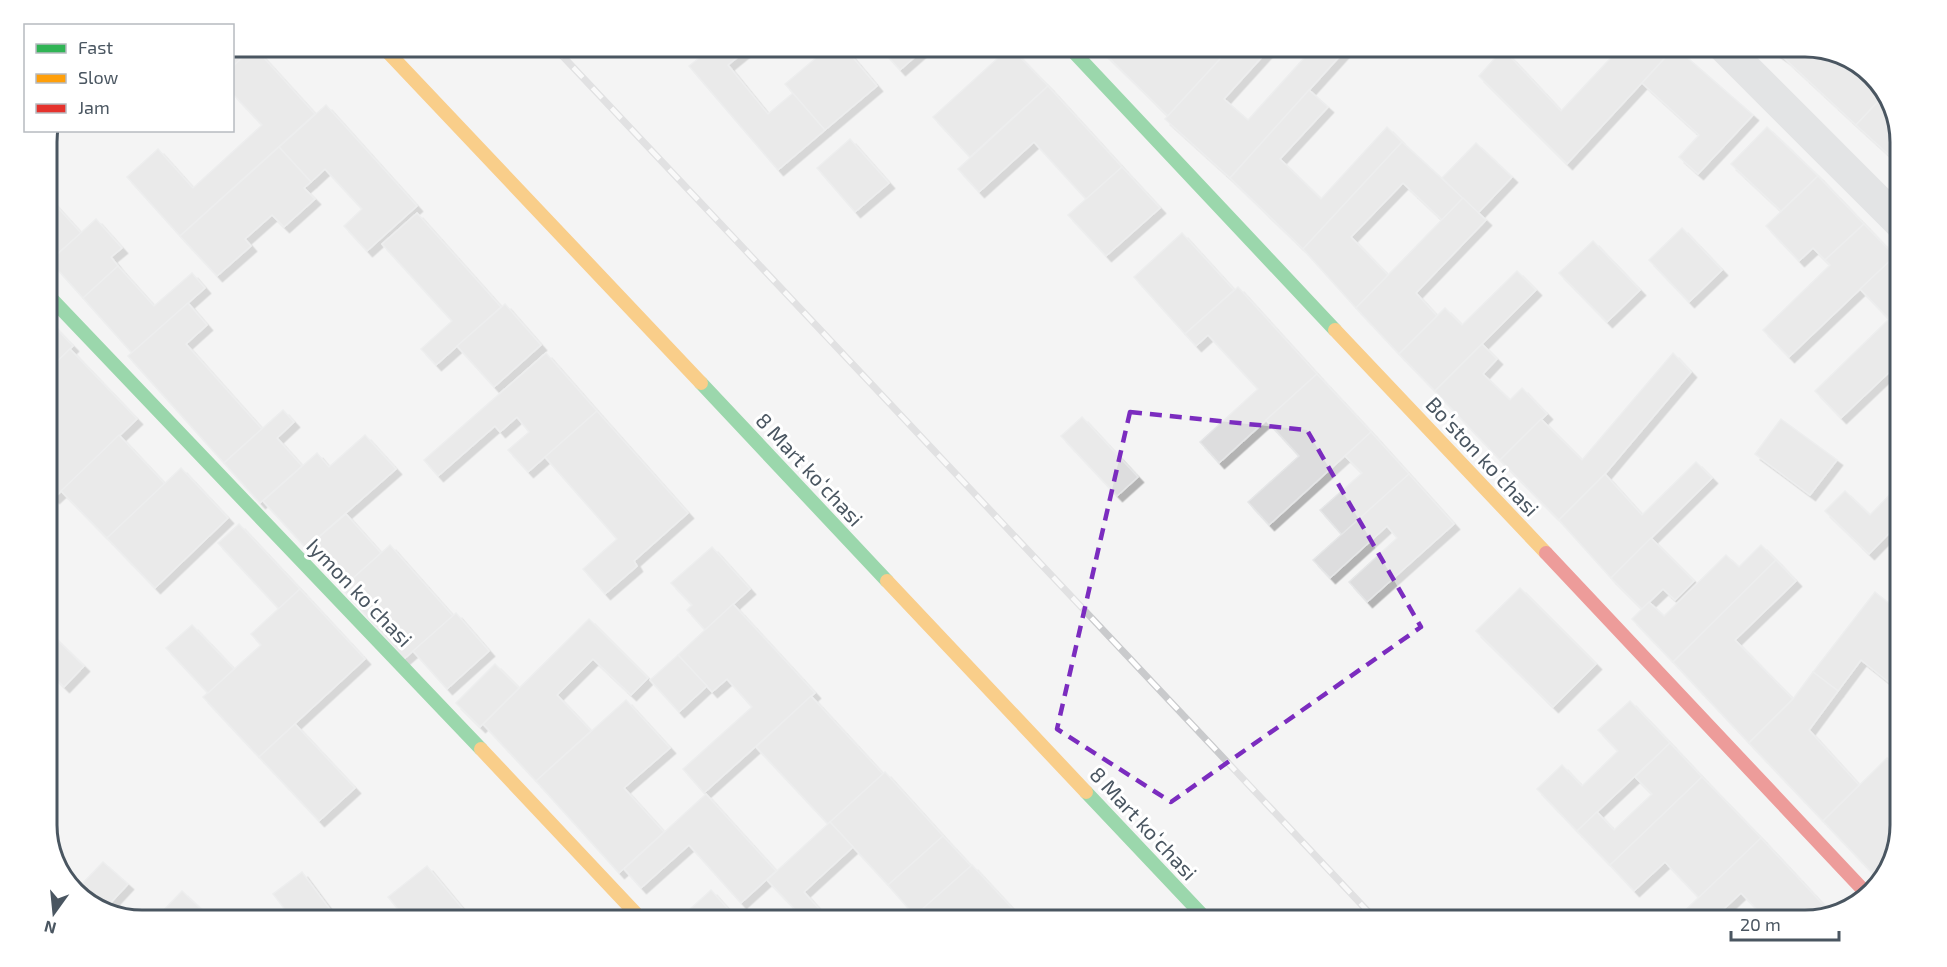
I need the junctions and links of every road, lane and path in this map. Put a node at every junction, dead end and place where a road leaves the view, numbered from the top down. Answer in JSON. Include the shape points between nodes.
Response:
{"nodes":[{"id":1,"x":393,"y":57,"type":"edge"},
{"id":2,"x":1079,"y":57,"type":"edge"},
{"id":3,"x":1735,"y":57,"type":"edge"},
{"id":4,"x":1890,"y":213,"type":"edge"},
{"id":5,"x":57,"y":304,"type":"edge"},
{"id":6,"x":1861,"y":888,"type":"edge"},
{"id":7,"x":632,"y":910,"type":"edge"},
{"id":8,"x":1197,"y":910,"type":"edge"}],
"edges":[{"from":1,"to":8,"type":"street","name":"8 Mart koʻchasi"},
{"from":2,"to":6,"type":"street","name":"Boʻston koʻchasi"},
{"from":3,"to":4,"type":"street"},
{"from":5,"to":7,"type":"street","name":"Iymon koʻchasi"}]}
